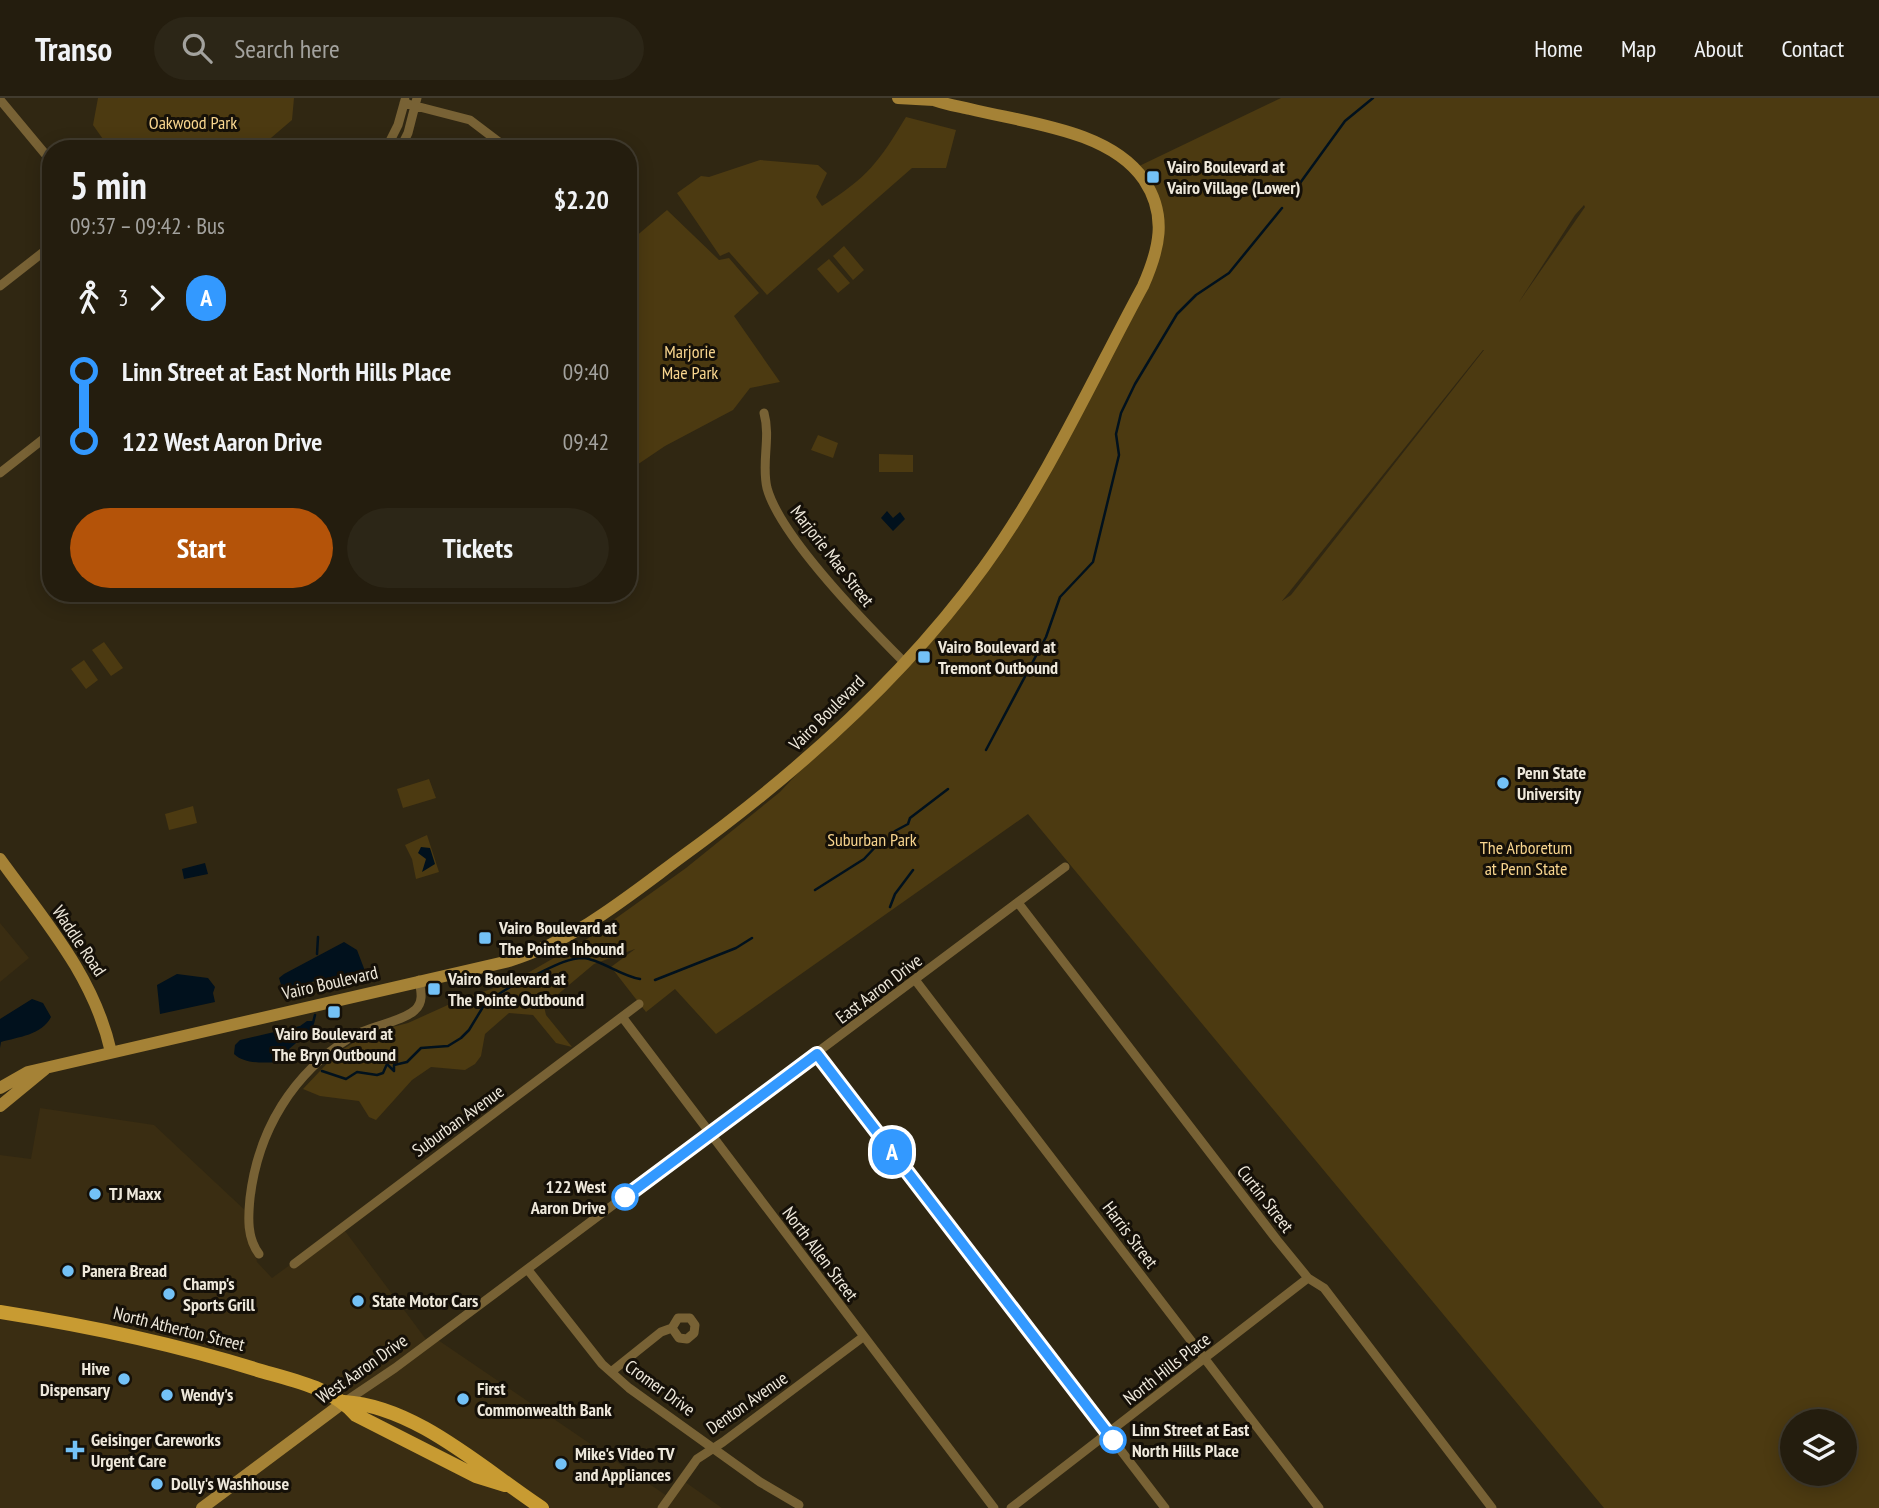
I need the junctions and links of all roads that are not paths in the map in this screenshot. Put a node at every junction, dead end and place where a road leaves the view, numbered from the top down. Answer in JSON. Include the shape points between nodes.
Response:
{"nodes":[{"id":1,"x":898,"y":98,"type":"edge"},
{"id":2,"x":932,"y":99,"type":"edge"},
{"id":3,"x":2,"y":100,"type":"edge"},
{"id":4,"x":404,"y":101,"type":"edge"},
{"id":5,"x":416,"y":102,"type":"edge"},
{"id":6,"x":389,"y":140,"type":"edge"},
{"id":7,"x":403,"y":140,"type":"edge"},
{"id":8,"x":496,"y":140,"type":"edge"},
{"id":9,"x":42,"y":150,"type":"edge"},
{"id":10,"x":42,"y":253,"type":"edge"},
{"id":11,"x":0,"y":286,"type":"edge"},
{"id":12,"x":764,"y":414,"type":"dead end"},
{"id":13,"x":42,"y":440,"type":"edge"},
{"id":14,"x":0,"y":473,"type":"edge"},
{"id":15,"x":904,"y":662,"type":"junction"},
{"id":16,"x":0,"y":859,"type":"edge"},
{"id":17,"x":1065,"y":867,"type":"dead end"},
{"id":18,"x":1019,"y":904,"type":"junction"},
{"id":19,"x":419,"y":981,"type":"junction"},
{"id":20,"x":916,"y":981,"type":"junction"},
{"id":21,"x":639,"y":1004,"type":"dead end"},
{"id":22,"x":623,"y":1018,"type":"junction"},
{"id":23,"x":111,"y":1052,"type":"junction"},
{"id":24,"x":817,"y":1054,"type":"junction"},
{"id":25,"x":48,"y":1067,"type":"junction"},
{"id":26,"x":0,"y":1088,"type":"edge"},
{"id":27,"x":0,"y":1106,"type":"edge"},
{"id":28,"x":709,"y":1134,"type":"junction"},
{"id":29,"x":259,"y":1254,"type":"dead end"},
{"id":30,"x":294,"y":1264,"type":"dead end"},
{"id":31,"x":528,"y":1270,"type":"junction"},
{"id":32,"x":1308,"y":1278,"type":"junction"},
{"id":33,"x":0,"y":1312,"type":"edge"},
{"id":34,"x":672,"y":1328,"type":"dead end"},
{"id":35,"x":863,"y":1337,"type":"junction"},
{"id":36,"x":1205,"y":1359,"type":"junction"},
{"id":37,"x":611,"y":1372,"type":"junction"},
{"id":38,"x":344,"y":1402,"type":"junction"},
{"id":39,"x":1108,"y":1434,"type":"junction"},
{"id":40,"x":712,"y":1447,"type":"junction"},
{"id":41,"x":799,"y":1505,"type":"dead end"},
{"id":42,"x":202,"y":1508,"type":"edge"},
{"id":43,"x":541,"y":1508,"type":"edge"},
{"id":44,"x":662,"y":1508,"type":"edge"},
{"id":45,"x":994,"y":1508,"type":"edge"},
{"id":46,"x":1011,"y":1508,"type":"edge"},
{"id":47,"x":1164,"y":1508,"type":"edge"},
{"id":48,"x":1319,"y":1508,"type":"edge"},
{"id":49,"x":1492,"y":1508,"type":"edge"}],
"edges":[{"from":1,"to":2,"type":"street","name":"Vairo Boulevard"},
{"from":2,"to":15,"type":"street","name":"Vairo Boulevard","via":[[1081,136],[1112,149],[1149,187],[1160,239],[1143,286],[1014,521],[969,587]]},
{"from":3,"to":9,"type":"street"},
{"from":4,"to":5,"type":"street"},
{"from":4,"to":6,"type":"street"},
{"from":5,"to":7,"type":"street"},
{"from":5,"to":8,"type":"street","via":[[470,120]]},
{"from":10,"to":11,"type":"street"},
{"from":12,"to":15,"type":"street","name":"Marjorie Mae Street","via":[[768,432],[765,476],[773,505],[853,610]]},
{"from":13,"to":14,"type":"street"},
{"from":15,"to":19,"type":"street","name":"Vairo Boulevard","via":[[764,796],[589,923],[535,953]]},
{"from":16,"to":23,"type":"street","name":"Waddle Road","via":[[87,982]]},
{"from":17,"to":18,"type":"street","name":"East Aaron Drive"},
{"from":18,"to":20,"type":"street","name":"East Aaron Drive"},
{"from":18,"to":32,"type":"street","name":"Curtin Street"},
{"from":19,"to":23,"type":"street","name":"Vairo Boulevard"},
{"from":19,"to":29,"type":"street","via":[[421,1000],[415,1011],[352,1035],[322,1057],[284,1099],[264,1140],[252,1181],[249,1229]]},
{"from":20,"to":24,"type":"street","name":"East Aaron Drive"},
{"from":20,"to":36,"type":"street","name":"Harris Street"},
{"from":21,"to":22,"type":"street","name":"Suburban Avenue"},
{"from":22,"to":28,"type":"street","name":"North Allen Street"},
{"from":22,"to":30,"type":"street","name":"Suburban Avenue"},
{"from":23,"to":25,"type":"street","name":"Vairo Boulevard"},
{"from":24,"to":28,"type":"street","name":"East Aaron Drive"},
{"from":24,"to":39,"type":"street"},
{"from":25,"to":26,"type":"street","name":"Vairo Boulevard"},
{"from":25,"to":27,"type":"street","name":"Vairo Boulevard"},
{"from":28,"to":31,"type":"street","name":"West Aaron Drive"},
{"from":28,"to":35,"type":"street","name":"North Allen Street"},
{"from":31,"to":37,"type":"street","name":"Cromer Drive"},
{"from":31,"to":38,"type":"street","name":"West Aaron Drive"},
{"from":32,"to":36,"type":"street","name":"North Hills Place"},
{"from":32,"to":49,"type":"street","name":"Curtin Street","via":[[1324,1288]]},
{"from":33,"to":38,"type":"main road","name":"North Atherton Street","via":[[176,1345],[315,1387]]},
{"from":34,"to":37,"type":"street"},
{"from":35,"to":40,"type":"street","name":"Denton Avenue"},
{"from":35,"to":45,"type":"street","name":"North Allen Street"},
{"from":36,"to":39,"type":"street","name":"North Hills Place"},
{"from":36,"to":48,"type":"street","name":"Harris Street"},
{"from":37,"to":40,"type":"street","name":"Cromer Drive"},
{"from":38,"to":42,"type":"street","name":"West Aaron Drive"},
{"from":38,"to":43,"type":"main road","name":"North Atherton Street","via":[[368,1403],[418,1427],[485,1465],[505,1485]]},
{"from":39,"to":46,"type":"street","name":"North Hills Place"},
{"from":39,"to":47,"type":"street"},
{"from":40,"to":41,"type":"street","name":"Cromer Drive"},
{"from":40,"to":44,"type":"street","name":"Denton Avenue","via":[[691,1466]]}]}
